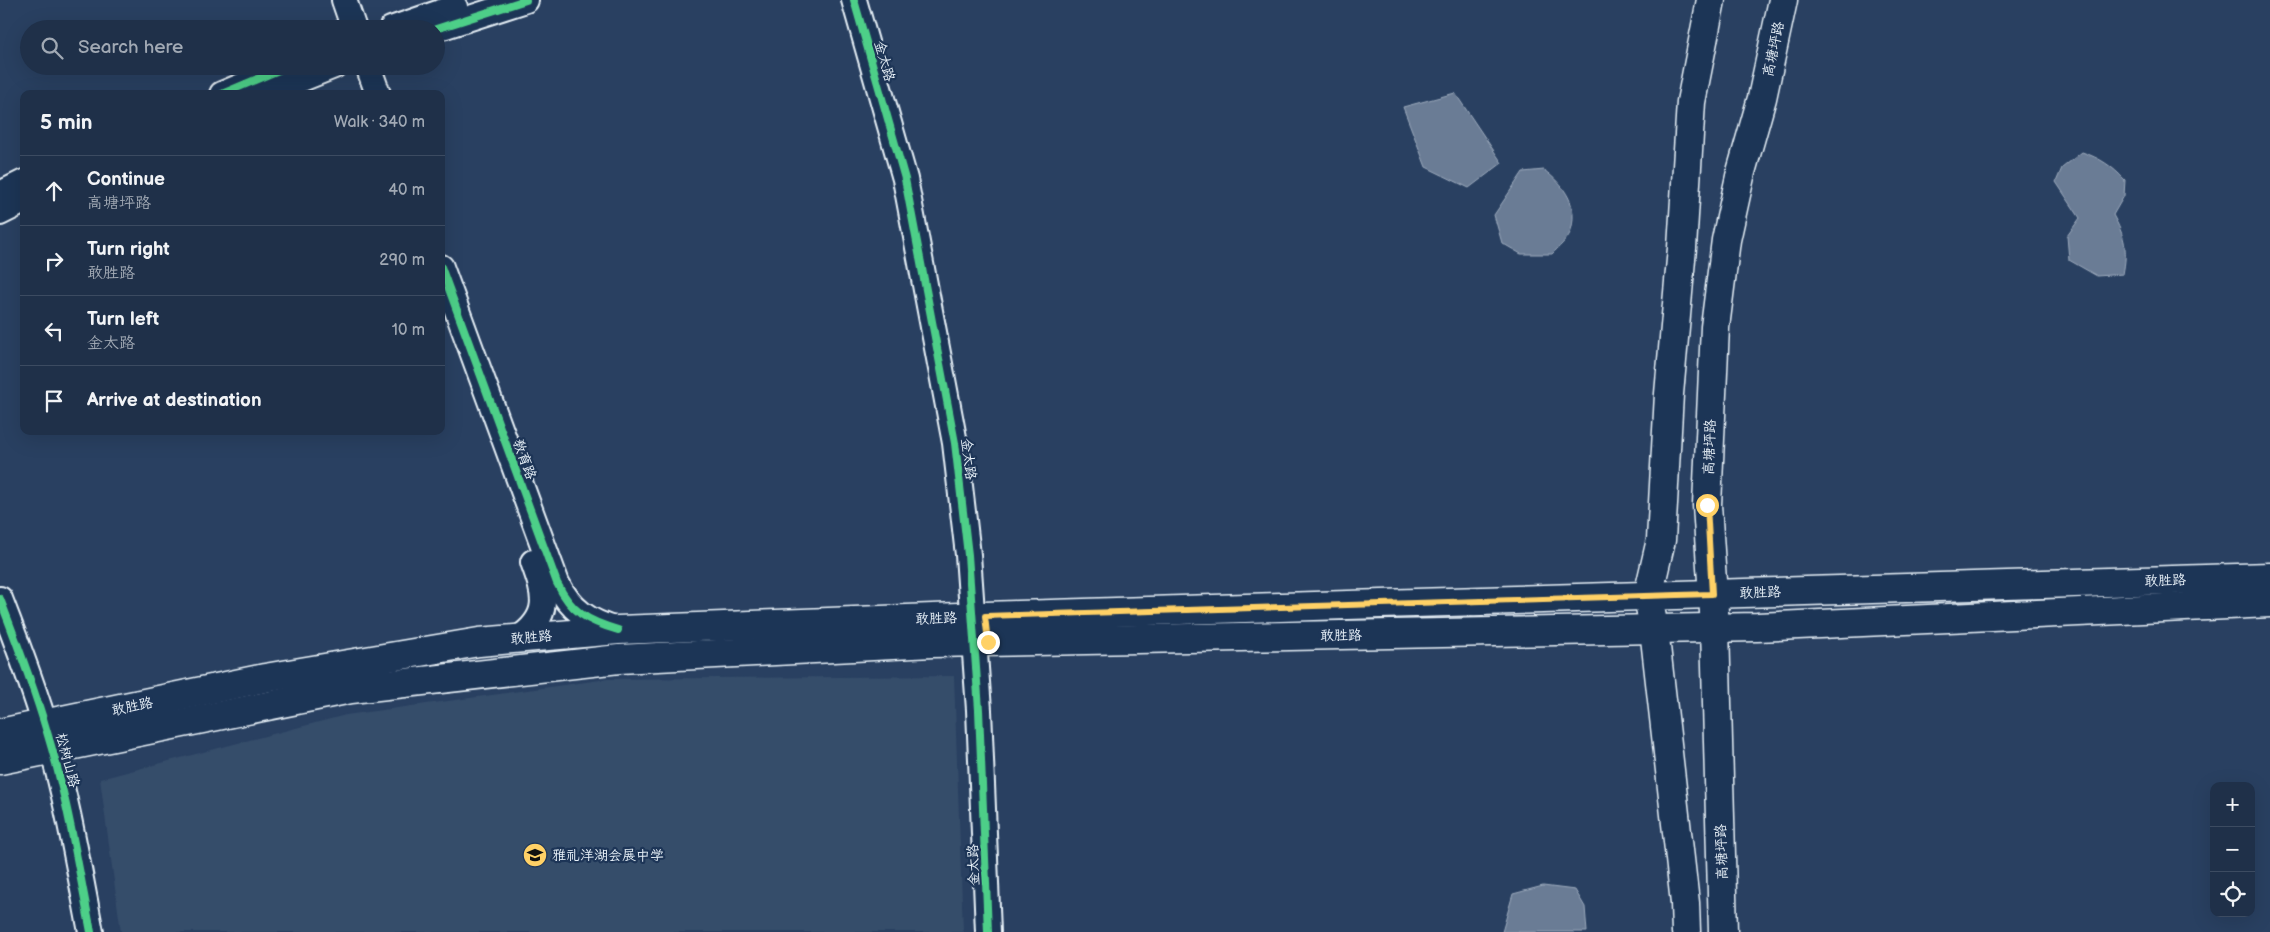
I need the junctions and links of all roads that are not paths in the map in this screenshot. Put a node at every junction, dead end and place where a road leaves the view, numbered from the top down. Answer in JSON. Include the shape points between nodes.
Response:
{"nodes":[{"id":1,"x":330,"y":0,"type":"edge"},
{"id":2,"x":344,"y":0,"type":"edge"},
{"id":3,"x":476,"y":0,"type":"edge"},
{"id":4,"x":526,"y":0,"type":"edge"},
{"id":5,"x":854,"y":0,"type":"edge"},
{"id":6,"x":868,"y":0,"type":"edge"},
{"id":7,"x":1711,"y":0,"type":"edge"},
{"id":8,"x":1783,"y":0,"type":"edge"},
{"id":9,"x":337,"y":20,"type":"edge"},
{"id":10,"x":351,"y":20,"type":"edge"},
{"id":11,"x":417,"y":20,"type":"edge"},
{"id":12,"x":445,"y":26,"type":"edge"},
{"id":13,"x":267,"y":75,"type":"edge"},
{"id":14,"x":312,"y":75,"type":"edge"},
{"id":15,"x":357,"y":75,"type":"edge"},
{"id":16,"x":371,"y":75,"type":"edge"},
{"id":17,"x":231,"y":90,"type":"edge"},
{"id":18,"x":274,"y":90,"type":"edge"},
{"id":19,"x":363,"y":90,"type":"edge"},
{"id":20,"x":377,"y":90,"type":"edge"},
{"id":21,"x":20,"y":184,"type":"edge"},
{"id":22,"x":0,"y":194,"type":"edge"},
{"id":23,"x":20,"y":203,"type":"edge"},
{"id":24,"x":0,"y":213,"type":"edge"},
{"id":25,"x":445,"y":278,"type":"edge"},
{"id":26,"x":445,"y":319,"type":"edge"},
{"id":27,"x":2270,"y":577,"type":"edge"},
{"id":28,"x":1712,"y":594,"type":"junction"},
{"id":29,"x":1648,"y":596,"type":"junction"},
{"id":30,"x":0,"y":600,"type":"edge"},
{"id":31,"x":2270,"y":604,"type":"edge"},
{"id":32,"x":1715,"y":628,"type":"junction"},
{"id":33,"x":980,"y":629,"type":"junction"},
{"id":34,"x":1654,"y":629,"type":"junction"},
{"id":35,"x":618,"y":630,"type":"junction"},
{"id":36,"x":0,"y":638,"type":"edge"},
{"id":37,"x":518,"y":639,"type":"junction"},
{"id":38,"x":0,"y":733,"type":"edge"},
{"id":39,"x":41,"y":738,"type":"junction"},
{"id":40,"x":0,"y":760,"type":"edge"},
{"id":41,"x":75,"y":932,"type":"edge"},
{"id":42,"x":91,"y":932,"type":"edge"},
{"id":43,"x":988,"y":932,"type":"edge"},
{"id":44,"x":1002,"y":932,"type":"edge"},
{"id":45,"x":1686,"y":932,"type":"edge"},
{"id":46,"x":1723,"y":932,"type":"edge"}],
"edges":[{"from":1,"to":9,"type":"street"},
{"from":2,"to":10,"type":"street"},
{"from":3,"to":11,"type":"street"},
{"from":4,"to":12,"type":"street"},
{"from":5,"to":33,"type":"street","name":"金太路","via":[[905,179],[955,443]]},
{"from":6,"to":33,"type":"street","name":"金太路","via":[[892,72],[919,175],[944,298],[967,440],[980,552]]},
{"from":7,"to":29,"type":"main road","via":[[1691,102],[1661,540]]},
{"from":8,"to":28,"type":"main road","name":"高塘坪路","via":[[1726,240],[1714,327],[1707,505]]},
{"from":13,"to":17,"type":"street"},
{"from":14,"to":18,"type":"street"},
{"from":15,"to":19,"type":"street"},
{"from":16,"to":20,"type":"street"},
{"from":21,"to":22,"type":"street"},
{"from":23,"to":24,"type":"street"},
{"from":25,"to":35,"type":"street","name":"教育路","via":[[556,582],[564,598],[588,620]]},
{"from":26,"to":37,"type":"street","name":"教育路","via":[[544,596],[544,609],[538,620]]},
{"from":27,"to":28,"type":"main road","name":"敢胜路"},
{"from":28,"to":29,"type":"main road","name":"敢胜路"},
{"from":28,"to":32,"type":"main road","name":"高塘坪路"},
{"from":29,"to":33,"type":"main road","name":"敢胜路"},
{"from":29,"to":34,"type":"main road"},
{"from":30,"to":39,"type":"street","name":"松树山路","via":[[22,655]]},
{"from":31,"to":32,"type":"main road","name":"敢胜路"},
{"from":32,"to":34,"type":"main road","name":"敢胜路"},
{"from":32,"to":46,"type":"main road","name":"高塘坪路"},
{"from":33,"to":34,"type":"main road","name":"敢胜路"},
{"from":33,"to":35,"type":"main road","name":"敢胜路"},
{"from":33,"to":39,"type":"main road","name":"敢胜路","via":[[619,658],[351,688]]},
{"from":33,"to":43,"type":"street","name":"金太路"},
{"from":33,"to":44,"type":"street","name":"金太路","via":[[993,710]]},
{"from":34,"to":45,"type":"main road"},
{"from":35,"to":37,"type":"main road","name":"敢胜路"},
{"from":36,"to":39,"type":"street","name":"松树山路"},
{"from":37,"to":39,"type":"main road","name":"敢胜路","via":[[479,642],[265,678]]},
{"from":38,"to":39,"type":"main road","name":"敢胜路"},
{"from":39,"to":40,"type":"main road","name":"敢胜路"},
{"from":39,"to":41,"type":"street","name":"松树山路"},
{"from":39,"to":42,"type":"street","name":"松树山路","via":[[66,802]]}]}
